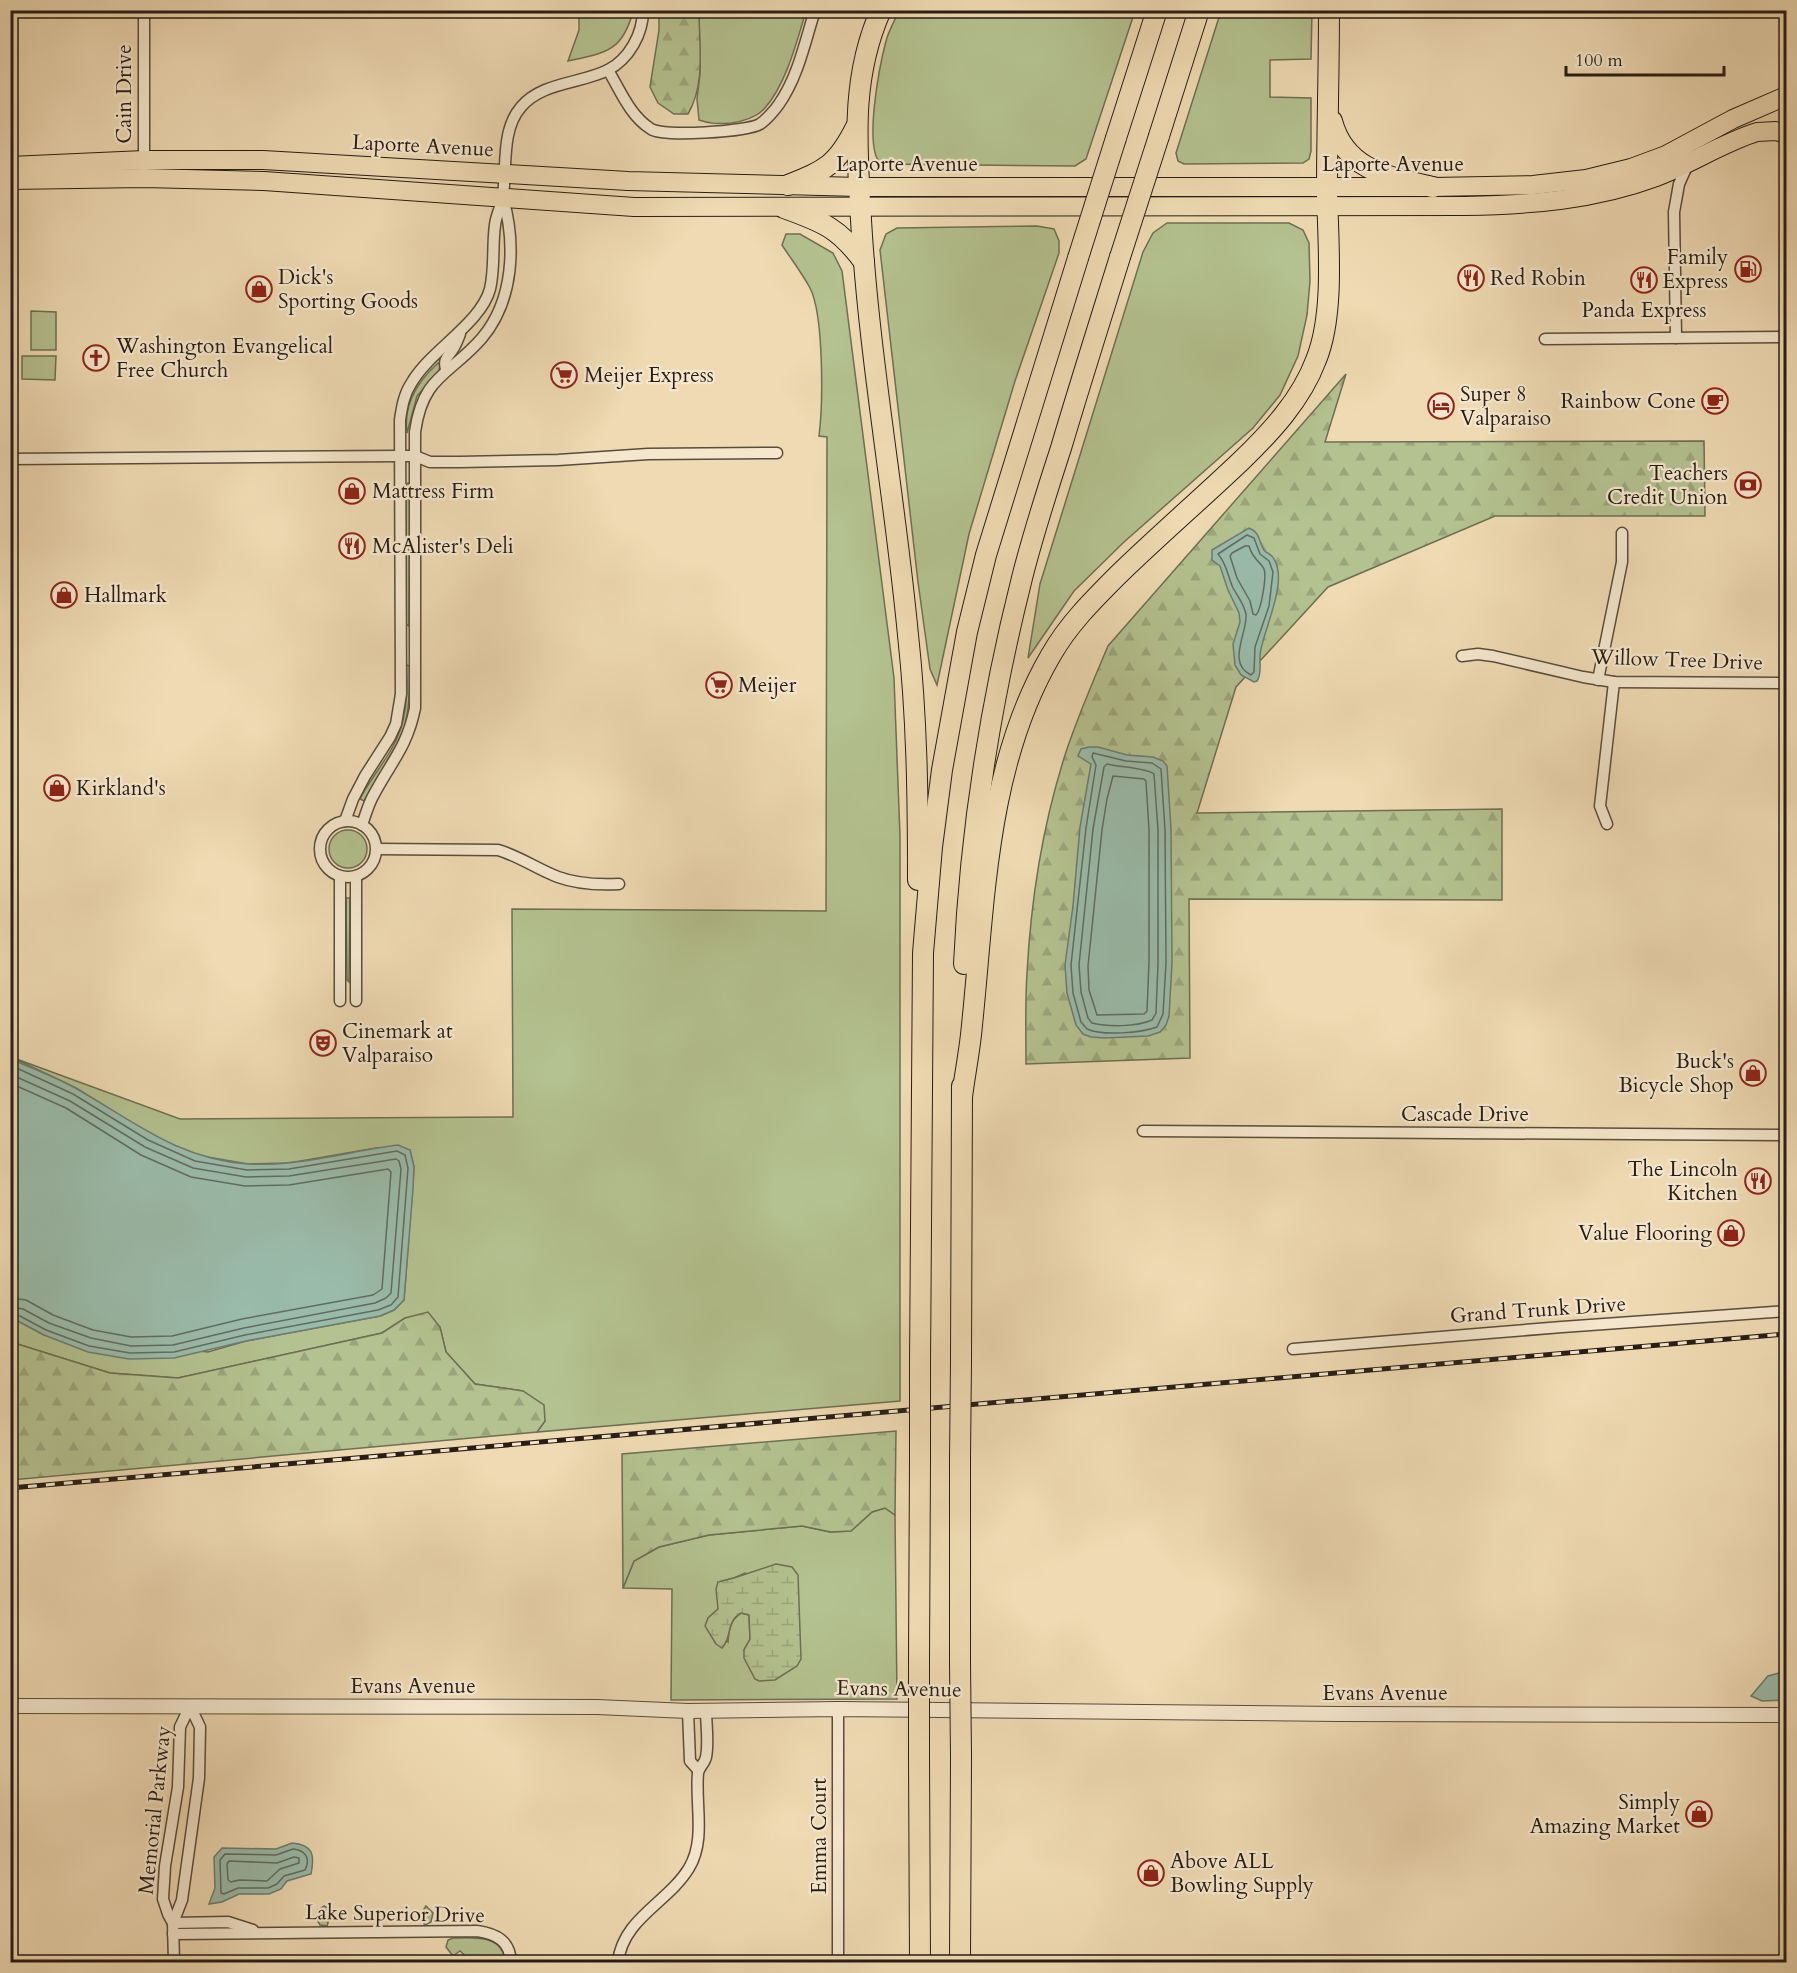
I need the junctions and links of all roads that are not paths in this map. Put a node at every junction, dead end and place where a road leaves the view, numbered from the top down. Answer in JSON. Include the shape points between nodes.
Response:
{"nodes":[{"id":1,"x":144,"y":10,"type":"edge"},
{"id":2,"x":643,"y":10,"type":"edge"},
{"id":3,"x":815,"y":10,"type":"edge"},
{"id":4,"x":881,"y":10,"type":"edge"},
{"id":5,"x":1157,"y":10,"type":"edge"},
{"id":6,"x":1199,"y":10,"type":"edge"},
{"id":7,"x":1329,"y":10,"type":"edge"},
{"id":8,"x":608,"y":70,"type":"junction"},
{"id":9,"x":1786,"y":96,"type":"edge"},
{"id":10,"x":1329,"y":105,"type":"junction"},
{"id":11,"x":858,"y":125,"type":"junction"},
{"id":12,"x":1786,"y":134,"type":"edge"},
{"id":13,"x":1688,"y":164,"type":"junction"},
{"id":14,"x":10,"y":166,"type":"edge"},
{"id":15,"x":144,"y":169,"type":"junction"},
{"id":16,"x":504,"y":173,"type":"junction"},
{"id":17,"x":10,"y":180,"type":"edge"},
{"id":18,"x":788,"y":185,"type":"junction"},
{"id":19,"x":860,"y":187,"type":"junction"},
{"id":20,"x":1327,"y":187,"type":"junction"},
{"id":21,"x":1433,"y":187,"type":"junction"},
{"id":22,"x":503,"y":197,"type":"junction"},
{"id":23,"x":1328,"y":207,"type":"junction"},
{"id":24,"x":784,"y":208,"type":"junction"},
{"id":25,"x":861,"y":208,"type":"junction"},
{"id":26,"x":864,"y":262,"type":"junction"},
{"id":27,"x":464,"y":325,"type":"junction"},
{"id":28,"x":1676,"y":338,"type":"junction"},
{"id":29,"x":1786,"y":338,"type":"edge"},
{"id":30,"x":1545,"y":339,"type":"dead end"},
{"id":31,"x":446,"y":369,"type":"junction"},
{"id":32,"x":777,"y":453,"type":"dead end"},
{"id":33,"x":400,"y":456,"type":"junction"},
{"id":34,"x":415,"y":456,"type":"junction"},
{"id":35,"x":10,"y":459,"type":"edge"},
{"id":36,"x":1622,"y":533,"type":"dead end"},
{"id":37,"x":1462,"y":656,"type":"dead end"},
{"id":38,"x":1598,"y":680,"type":"junction"},
{"id":39,"x":1614,"y":682,"type":"junction"},
{"id":40,"x":1786,"y":683,"type":"edge"},
{"id":41,"x":345,"y":821,"type":"junction"},
{"id":42,"x":1607,"y":824,"type":"dead end"},
{"id":43,"x":362,"y":825,"type":"junction"},
{"id":44,"x":377,"y":849,"type":"junction"},
{"id":45,"x":340,"y":876,"type":"junction"},
{"id":46,"x":356,"y":876,"type":"junction"},
{"id":47,"x":619,"y":884,"type":"dead end"},
{"id":48,"x":923,"y":953,"type":"junction"},
{"id":49,"x":340,"y":1001,"type":"dead end"},
{"id":50,"x":356,"y":1001,"type":"dead end"},
{"id":51,"x":962,"y":1097,"type":"junction"},
{"id":52,"x":1143,"y":1131,"type":"dead end"},
{"id":53,"x":1786,"y":1135,"type":"edge"},
{"id":54,"x":1786,"y":1311,"type":"edge"},
{"id":55,"x":1293,"y":1349,"type":"dead end"},
{"id":56,"x":10,"y":1706,"type":"edge"},
{"id":57,"x":190,"y":1706,"type":"junction"},
{"id":58,"x":838,"y":1709,"type":"junction"},
{"id":59,"x":706,"y":1710,"type":"junction"},
{"id":60,"x":688,"y":1711,"type":"junction"},
{"id":61,"x":1786,"y":1715,"type":"edge"},
{"id":62,"x":698,"y":1770,"type":"junction"},
{"id":63,"x":173,"y":1928,"type":"junction"},
{"id":64,"x":174,"y":1962,"type":"edge"},
{"id":65,"x":511,"y":1962,"type":"edge"},
{"id":66,"x":618,"y":1962,"type":"edge"},
{"id":67,"x":838,"y":1962,"type":"edge"},
{"id":68,"x":920,"y":1962,"type":"edge"},
{"id":69,"x":960,"y":1962,"type":"edge"}],
"edges":[{"from":1,"to":15,"type":"street","name":"Cain Drive"},
{"from":2,"to":8,"type":"street","via":[[635,43]]},
{"from":3,"to":8,"type":"street","via":[[794,76],[779,105],[759,124],[736,130],[686,133],[653,130],[635,116]]},
{"from":4,"to":11,"type":"highway","via":[[863,62]]},
{"from":5,"to":48,"type":"highway","bridge":true,"via":[[986,555],[953,701],[932,847]]},
{"from":6,"to":51,"type":"highway","bridge":true,"via":[[1022,576],[1003,659],[972,846]]},
{"from":7,"to":10,"type":"highway"},
{"from":8,"to":16,"type":"street","via":[[546,91],[520,107],[508,134]]},
{"from":9,"to":21,"type":"main road","name":"Laporte Avenue","via":[[1733,118],[1666,154],[1614,173],[1561,183]]},
{"from":10,"to":20,"type":"highway"},
{"from":10,"to":21,"type":"highway","via":[[1335,131],[1344,148],[1358,161],[1394,178]]},
{"from":11,"to":18,"type":"highway","via":[[836,161]]},
{"from":11,"to":19,"type":"highway"},
{"from":12,"to":13,"type":"main road","name":"Laporte Avenue","via":[[1757,132]]},
{"from":13,"to":23,"type":"main road","name":"Laporte Avenue","via":[[1634,184],[1558,201]]},
{"from":13,"to":28,"type":"street","via":[[1679,184],[1674,212]]},
{"from":14,"to":15,"type":"main road","name":"Laporte Avenue"},
{"from":15,"to":16,"type":"main road","name":"Laporte Avenue","via":[[263,160]]},
{"from":15,"to":17,"type":"main road","name":"Laporte Avenue"},
{"from":15,"to":22,"type":"main road","name":"Laporte Avenue"},
{"from":16,"to":18,"type":"main road","name":"Laporte Avenue"},
{"from":16,"to":22,"type":"street"},
{"from":18,"to":19,"type":"main road","name":"Laporte Avenue"},
{"from":19,"to":20,"type":"main road","name":"Laporte Avenue"},
{"from":19,"to":25,"type":"highway"},
{"from":20,"to":21,"type":"main road","name":"Laporte Avenue"},
{"from":20,"to":23,"type":"highway"},
{"from":22,"to":24,"type":"main road","name":"Laporte Avenue","via":[[634,207]]},
{"from":22,"to":27,"type":"street","via":[[495,224],[490,289],[483,306]]},
{"from":22,"to":31,"type":"street","via":[[510,224],[509,278],[504,298],[481,339]]},
{"from":23,"to":25,"type":"main road","name":"Laporte Avenue"},
{"from":23,"to":51,"type":"highway","via":[[1325,327],[1317,359],[1302,389],[1279,421],[1242,460],[1145,548],[1073,622],[1027,703],[1009,752],[996,815]]},
{"from":24,"to":25,"type":"main road","name":"Laporte Avenue"},
{"from":24,"to":26,"type":"highway","via":[[836,230]]},
{"from":25,"to":26,"type":"highway"},
{"from":26,"to":48,"type":"highway","via":[[915,710]]},
{"from":27,"to":31,"type":"street","via":[[446,357]]},
{"from":27,"to":33,"type":"street","via":[[423,367],[404,398]]},
{"from":28,"to":29,"type":"street"},
{"from":28,"to":30,"type":"street"},
{"from":31,"to":34,"type":"street","via":[[427,392],[418,412]]},
{"from":32,"to":34,"type":"street","via":[[648,453],[460,462],[430,462]]},
{"from":33,"to":34,"type":"street"},
{"from":33,"to":35,"type":"street"},
{"from":33,"to":41,"type":"street","via":[[399,710],[390,737],[365,776]]},
{"from":34,"to":43,"type":"street","via":[[415,708],[405,744],[371,800]]},
{"from":36,"to":38,"type":"street","via":[[1622,561]]},
{"from":37,"to":38,"type":"street","name":"Willow Tree Drive","via":[[1493,656]]},
{"from":38,"to":39,"type":"street","name":"Willow Tree Drive"},
{"from":39,"to":40,"type":"street","name":"Willow Tree Drive"},
{"from":39,"to":42,"type":"street","via":[[1600,806]]},
{"from":41,"to":43,"type":"street"},
{"from":41,"to":45,"type":"street","via":[[327,831],[320,850],[326,867]]},
{"from":43,"to":44,"type":"street","via":[[372,834]]},
{"from":44,"to":46,"type":"street","via":[[369,869]]},
{"from":44,"to":47,"type":"street","via":[[498,850],[570,880]]},
{"from":45,"to":46,"type":"street"},
{"from":45,"to":49,"type":"street"},
{"from":46,"to":50,"type":"street"},
{"from":48,"to":68,"type":"highway","bridge":true},
{"from":51,"to":69,"type":"highway","bridge":true},
{"from":52,"to":53,"type":"street","name":"Cascade Drive"},
{"from":54,"to":55,"type":"street","name":"Grand Trunk Drive"},
{"from":56,"to":57,"type":"street","name":"Evans Avenue"},
{"from":57,"to":60,"type":"street","name":"Evans Avenue","via":[[597,1707]]},
{"from":57,"to":63,"type":"street","name":"Memorial Parkway","via":[[200,1727],[199,1778],[182,1900]]},
{"from":57,"to":63,"type":"street","name":"Memorial Parkway","via":[[180,1727],[178,1787],[163,1899]]},
{"from":58,"to":59,"type":"street","name":"Evans Avenue"},
{"from":58,"to":61,"type":"street","name":"Evans Avenue"},
{"from":58,"to":67,"type":"street","name":"Emma Court"},
{"from":59,"to":60,"type":"street","name":"Evans Avenue"},
{"from":59,"to":62,"type":"street","via":[[706,1759]]},
{"from":60,"to":62,"type":"street","via":[[690,1761]]},
{"from":62,"to":66,"type":"street","via":[[698,1843],[690,1867],[628,1933]]},
{"from":63,"to":64,"type":"street","name":"Memorial Parkway"},
{"from":63,"to":65,"type":"street","name":"Lake Superior Drive","via":[[228,1922],[260,1932],[477,1931],[500,1938],[507,1946]]}]}
